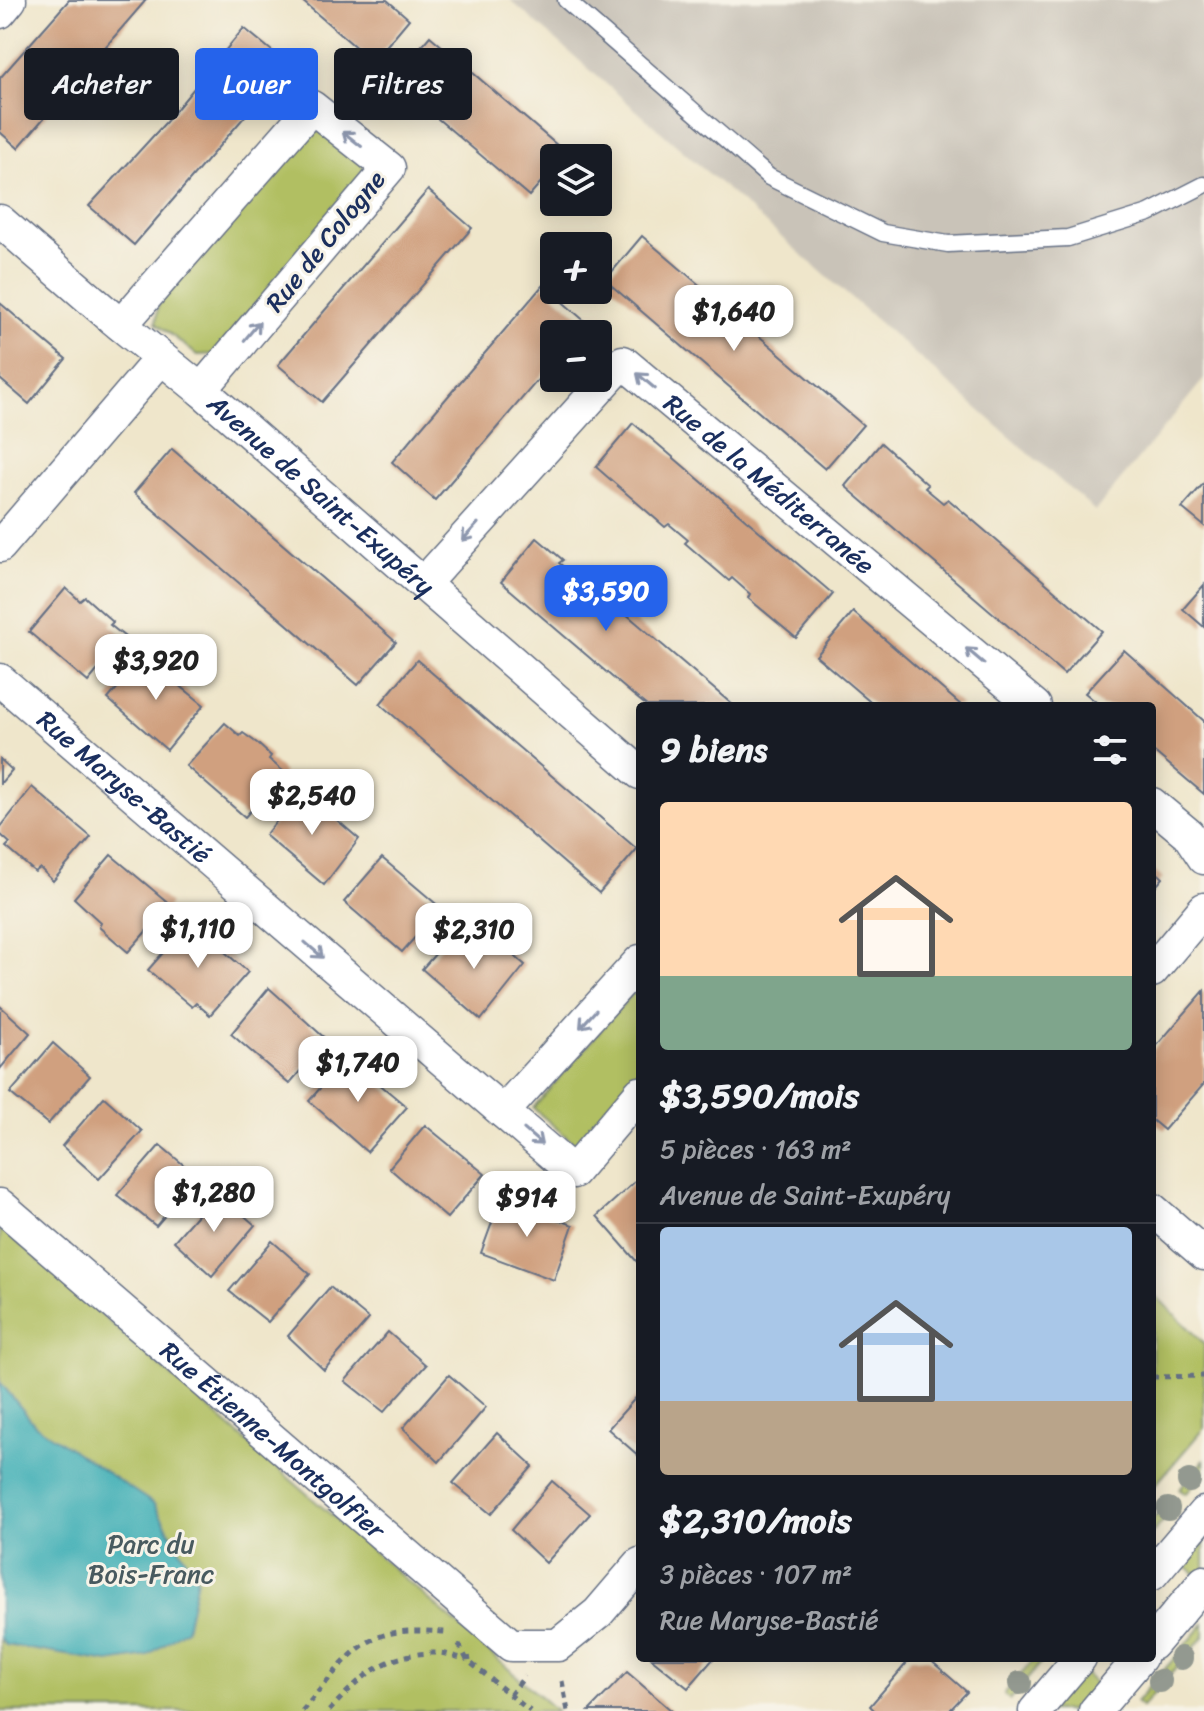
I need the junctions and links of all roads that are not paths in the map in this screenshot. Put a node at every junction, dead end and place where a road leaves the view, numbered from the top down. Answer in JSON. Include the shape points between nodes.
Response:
{"nodes":[{"id":1,"x":10,"y":0,"type":"edge"},
{"id":2,"x":566,"y":0,"type":"edge"},
{"id":3,"x":0,"y":12,"type":"edge"},
{"id":4,"x":1204,"y":185,"type":"edge"},
{"id":5,"x":0,"y":221,"type":"edge"},
{"id":6,"x":121,"y":325,"type":"junction"},
{"id":7,"x":161,"y":358,"type":"junction"},
{"id":8,"x":201,"y":390,"type":"junction"},
{"id":9,"x":0,"y":546,"type":"edge"},
{"id":10,"x":424,"y":583,"type":"junction"},
{"id":11,"x":0,"y":680,"type":"edge"},
{"id":12,"x":1030,"y":702,"type":"edge"},
{"id":13,"x":636,"y":769,"type":"edge"},
{"id":14,"x":1156,"y":807,"type":"edge"},
{"id":15,"x":1204,"y":858,"type":"edge"},
{"id":16,"x":1204,"y":909,"type":"edge"},
{"id":17,"x":636,"y":965,"type":"edge"},
{"id":18,"x":1156,"y":966,"type":"edge"},
{"id":19,"x":636,"y":1098,"type":"edge"},
{"id":20,"x":503,"y":1112,"type":"junction"},
{"id":21,"x":0,"y":1205,"type":"edge"},
{"id":22,"x":1156,"y":1212,"type":"edge"},
{"id":23,"x":1204,"y":1254,"type":"edge"},
{"id":24,"x":1204,"y":1513,"type":"edge"},
{"id":25,"x":636,"y":1569,"type":"edge"},
{"id":26,"x":1156,"y":1569,"type":"edge"},
{"id":27,"x":1204,"y":1582,"type":"edge"},
{"id":28,"x":1156,"y":1637,"type":"edge"},
{"id":29,"x":1077,"y":1662,"type":"edge"},
{"id":30,"x":1135,"y":1662,"type":"edge"},
{"id":31,"x":1035,"y":1711,"type":"edge"},
{"id":32,"x":1095,"y":1711,"type":"edge"}],
"edges":[{"from":1,"to":3,"type":"street"},
{"from":2,"to":4,"type":"lane","via":[[769,177],[883,233],[948,244],[1068,238],[1149,213]]},
{"from":5,"to":6,"type":"street","name":"Avenue de Saint-Exupéry"},
{"from":6,"to":7,"type":"street","name":"Avenue de Saint-Exupéry"},
{"from":8,"to":6,"type":"street","name":"Rue de Cologne","one_way":true,"via":[[389,168],[312,107]]},
{"from":7,"to":8,"type":"street","name":"Avenue de Saint-Exupéry"},
{"from":7,"to":9,"type":"street"},
{"from":8,"to":10,"type":"street","name":"Avenue de Saint-Exupéry"},
{"from":12,"to":10,"type":"street","name":"Rue de la Méditerranée","one_way":true,"via":[[623,362]]},
{"from":10,"to":13,"type":"street","name":"Avenue de Saint-Exupéry"},
{"from":11,"to":20,"type":"street","name":"Rue Maryse-Bastié","one_way":true},
{"from":14,"to":15,"type":"street","via":[[1188,834]]},
{"from":16,"to":18,"type":"street"},
{"from":17,"to":20,"type":"street","one_way":true},
{"from":20,"to":19,"type":"street","name":"Rue Maryse-Bastié","one_way":true,"via":[[573,1172]]},
{"from":21,"to":25,"type":"street","name":"Rue Étienne-Montgolfier","via":[[511,1645],[558,1645],[598,1613]]},
{"from":22,"to":23,"type":"street"},
{"from":24,"to":26,"type":"street"},
{"from":27,"to":28,"type":"street"},
{"from":29,"to":31,"type":"street"},
{"from":30,"to":32,"type":"street"}]}
